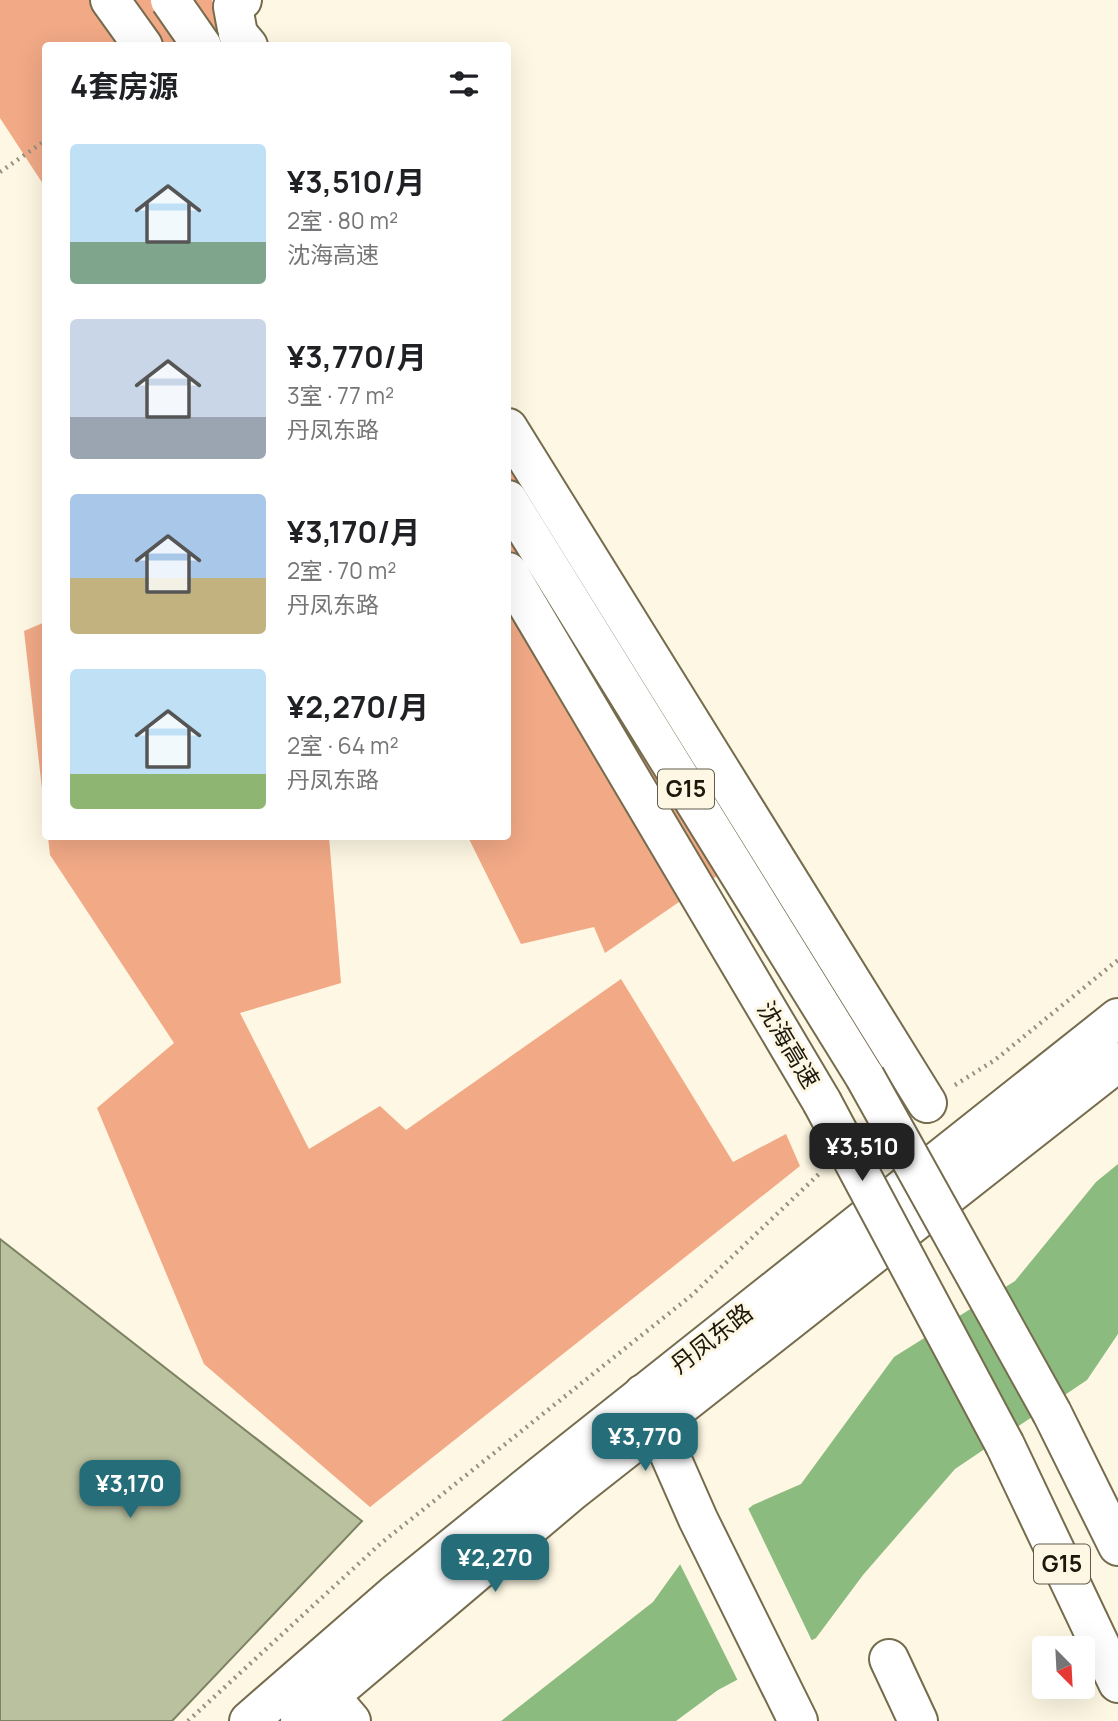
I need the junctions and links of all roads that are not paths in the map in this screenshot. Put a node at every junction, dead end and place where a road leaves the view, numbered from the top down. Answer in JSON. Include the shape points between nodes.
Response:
{"nodes":[{"id":1,"x":110,"y":0,"type":"edge"},
{"id":2,"x":170,"y":0,"type":"edge"},
{"id":3,"x":242,"y":0,"type":"edge"},
{"id":4,"x":140,"y":42,"type":"edge"},
{"id":5,"x":199,"y":42,"type":"edge"},
{"id":6,"x":245,"y":42,"type":"edge"},
{"id":7,"x":511,"y":433,"type":"edge"},
{"id":8,"x":511,"y":505,"type":"edge"},
{"id":9,"x":511,"y":577,"type":"edge"},
{"id":10,"x":1118,"y":1018,"type":"edge"},
{"id":11,"x":1118,"y":1062,"type":"edge"},
{"id":12,"x":928,"y":1103,"type":"road end"},
{"id":13,"x":649,"y":1410,"type":"junction"},
{"id":14,"x":1118,"y":1546,"type":"edge"},
{"id":15,"x":889,"y":1659,"type":"dead end"},
{"id":16,"x":1118,"y":1683,"type":"edge"},
{"id":17,"x":340,"y":1708,"type":"edge"},
{"id":18,"x":249,"y":1721,"type":"edge"},
{"id":19,"x":300,"y":1721,"type":"edge"},
{"id":20,"x":798,"y":1721,"type":"edge"},
{"id":21,"x":918,"y":1721,"type":"edge"}],
"edges":[{"from":1,"to":4,"type":"main road"},
{"from":2,"to":5,"type":"main road","bridge":true},
{"from":3,"to":6,"type":"main road","via":[[233,7],[238,34]]},
{"from":7,"to":12,"type":"main road"},
{"from":8,"to":14,"type":"main road","name":"沈海高速","number":"G15","bridge":true,"via":[[865,1077],[1052,1413]]},
{"from":9,"to":16,"type":"main road","name":"沈海高速","number":"G15","bridge":true,"via":[[822,1102],[1005,1446]]},
{"from":10,"to":13,"type":"main road","name":"丹凤东路"},
{"from":11,"to":13,"type":"main road","name":"丹凤东路"},
{"from":13,"to":17,"type":"main road","name":"丹凤东路"},
{"from":13,"to":18,"type":"main road","name":"丹凤东路","via":[[395,1594]]},
{"from":13,"to":20,"type":"main road"},
{"from":15,"to":21,"type":"main road"},
{"from":17,"to":19,"type":"main road","name":"丹凤东路"}]}
